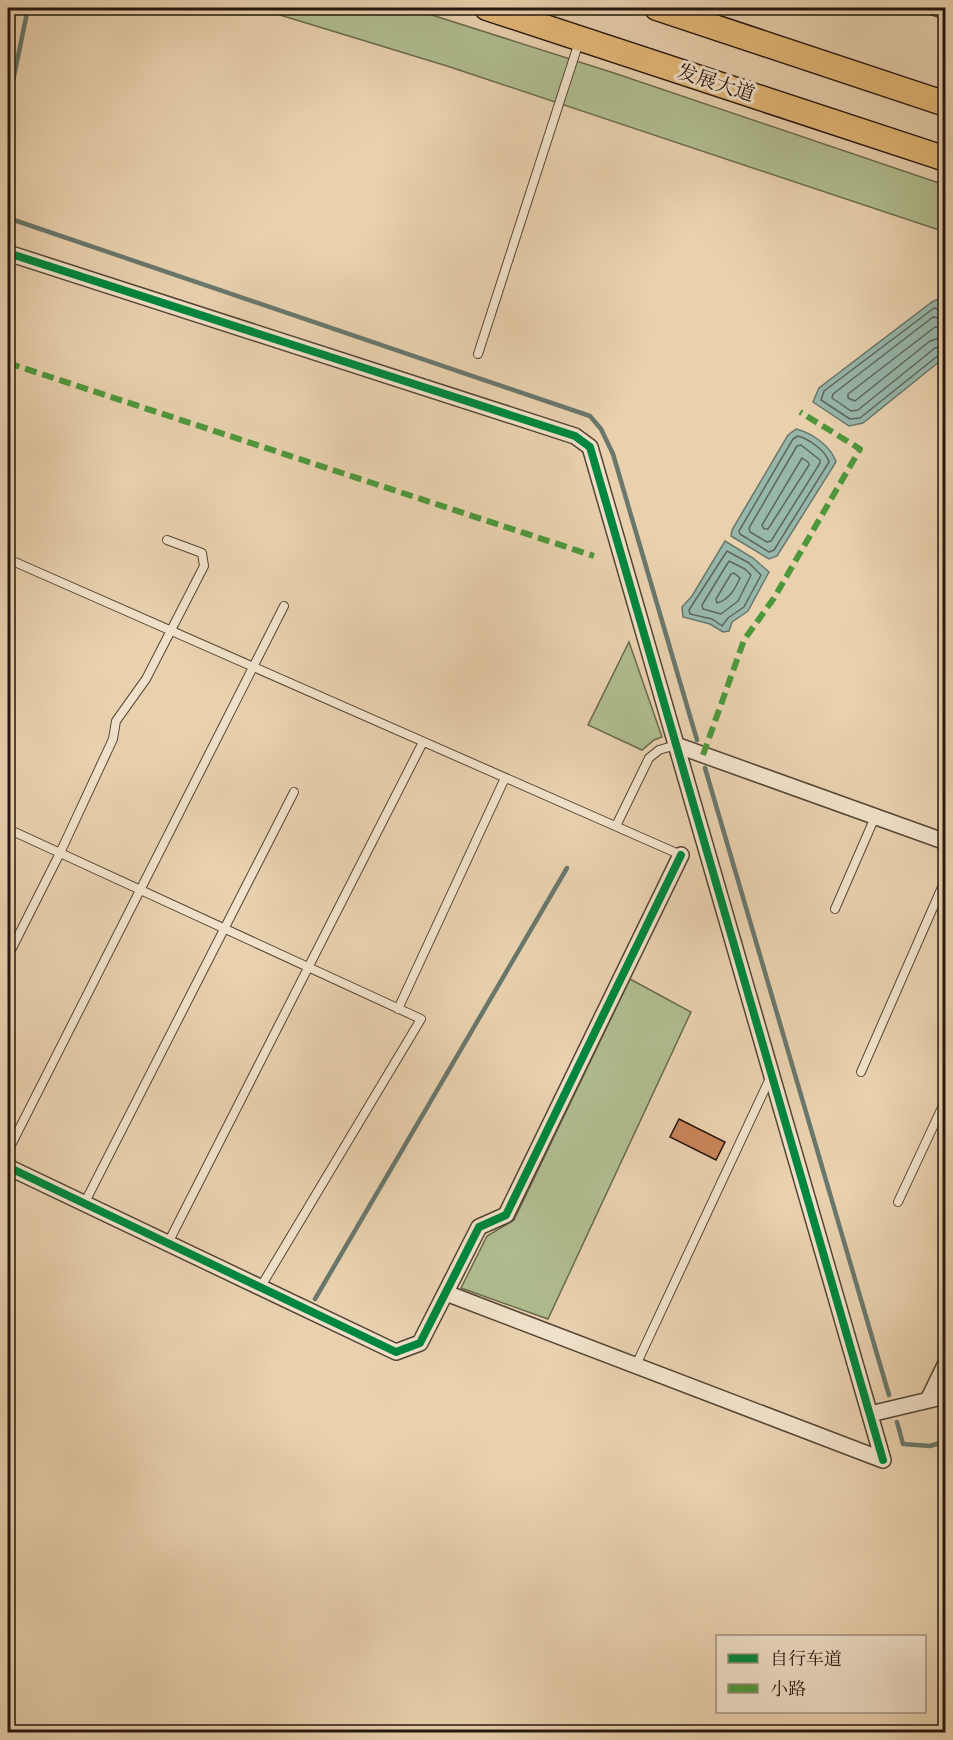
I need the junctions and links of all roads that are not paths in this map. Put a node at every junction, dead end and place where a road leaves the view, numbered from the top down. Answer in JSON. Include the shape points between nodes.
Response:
{"nodes":[{"id":1,"x":487,"y":8,"type":"edge"},
{"id":2,"x":657,"y":8,"type":"edge"},
{"id":3,"x":936,"y":8,"type":"edge"},
{"id":4,"x":945,"y":11,"type":"edge"},
{"id":5,"x":580,"y":38,"type":"junction"},
{"id":6,"x":945,"y":104,"type":"edge"},
{"id":7,"x":945,"y":159,"type":"edge"},
{"id":8,"x":8,"y":253,"type":"edge"},
{"id":9,"x":478,"y":354,"type":"dead end"},
{"id":10,"x":168,"y":540,"type":"dead end"},
{"id":11,"x":8,"y":559,"type":"edge"},
{"id":12,"x":284,"y":606,"type":"dead end"},
{"id":13,"x":171,"y":630,"type":"junction"},
{"id":14,"x":254,"y":667,"type":"junction"},
{"id":15,"x":423,"y":742,"type":"junction"},
{"id":16,"x":676,"y":745,"type":"junction"},
{"id":17,"x":505,"y":778,"type":"junction"},
{"id":18,"x":294,"y":792,"type":"dead end"},
{"id":19,"x":875,"y":817,"type":"junction"},
{"id":20,"x":616,"y":826,"type":"junction"},
{"id":21,"x":8,"y":829,"type":"edge"},
{"id":22,"x":945,"y":842,"type":"edge"},
{"id":23,"x":60,"y":853,"type":"junction"},
{"id":24,"x":681,"y":855,"type":"joint"},
{"id":25,"x":945,"y":878,"type":"edge"},
{"id":26,"x":140,"y":890,"type":"junction"},
{"id":27,"x":835,"y":909,"type":"dead end"},
{"id":28,"x":224,"y":929,"type":"junction"},
{"id":29,"x":8,"y":956,"type":"edge"},
{"id":30,"x":308,"y":967,"type":"junction"},
{"id":31,"x":398,"y":1009,"type":"junction"},
{"id":32,"x":861,"y":1072,"type":"dead end"},
{"id":33,"x":771,"y":1075,"type":"junction"},
{"id":34,"x":945,"y":1099,"type":"edge"},
{"id":35,"x":8,"y":1151,"type":"edge"},
{"id":36,"x":8,"y":1167,"type":"edge"},
{"id":37,"x":898,"y":1202,"type":"dead end"},
{"id":38,"x":84,"y":1203,"type":"junction"},
{"id":39,"x":168,"y":1244,"type":"junction"},
{"id":40,"x":261,"y":1288,"type":"junction"},
{"id":41,"x":446,"y":1293,"type":"junction"},
{"id":42,"x":945,"y":1363,"type":"edge"},
{"id":43,"x":636,"y":1365,"type":"junction"},
{"id":44,"x":945,"y":1396,"type":"edge"},
{"id":45,"x":928,"y":1400,"type":"junction"},
{"id":46,"x":870,"y":1414,"type":"junction"}],
"edges":[{"from":1,"to":5,"type":"main road","name":"发展大道"},
{"from":2,"to":6,"type":"main road"},
{"from":3,"to":4,"type":"street"},
{"from":5,"to":7,"type":"main road","name":"发展大道"},
{"from":5,"to":9,"type":"lane"},
{"from":8,"to":16,"type":"street","via":[[576,436],[590,447]]},
{"from":10,"to":13,"type":"lane","via":[[202,553],[204,566]]},
{"from":11,"to":13,"type":"lane"},
{"from":12,"to":14,"type":"lane"},
{"from":13,"to":14,"type":"lane"},
{"from":13,"to":23,"type":"lane","via":[[146,679],[116,721],[113,739]]},
{"from":14,"to":15,"type":"lane"},
{"from":14,"to":26,"type":"lane"},
{"from":15,"to":17,"type":"lane"},
{"from":15,"to":30,"type":"lane"},
{"from":16,"to":19,"type":"street"},
{"from":16,"to":20,"type":"lane","via":[[658,750],[649,758]]},
{"from":16,"to":33,"type":"street"},
{"from":17,"to":20,"type":"lane"},
{"from":17,"to":31,"type":"lane"},
{"from":18,"to":28,"type":"lane"},
{"from":19,"to":22,"type":"street"},
{"from":19,"to":27,"type":"lane"},
{"from":20,"to":24,"type":"lane"},
{"from":21,"to":23,"type":"lane"},
{"from":23,"to":26,"type":"lane"},
{"from":23,"to":29,"type":"lane"},
{"from":24,"to":41,"type":"street","via":[[506,1215],[479,1227]]},
{"from":25,"to":32,"type":"lane"},
{"from":26,"to":28,"type":"lane"},
{"from":26,"to":35,"type":"lane"},
{"from":28,"to":30,"type":"lane"},
{"from":28,"to":38,"type":"lane"},
{"from":30,"to":31,"type":"lane"},
{"from":30,"to":39,"type":"lane"},
{"from":31,"to":40,"type":"lane","via":[[421,1019]]},
{"from":33,"to":43,"type":"lane"},
{"from":33,"to":46,"type":"street"},
{"from":34,"to":37,"type":"lane"},
{"from":36,"to":38,"type":"street"},
{"from":38,"to":39,"type":"street"},
{"from":39,"to":40,"type":"street"},
{"from":40,"to":41,"type":"street","via":[[396,1352],[420,1343]]},
{"from":41,"to":43,"type":"street"},
{"from":42,"to":45,"type":"street"},
{"from":43,"to":46,"type":"street","via":[[883,1460]]},
{"from":44,"to":45,"type":"street"},
{"from":45,"to":46,"type":"street"}]}
